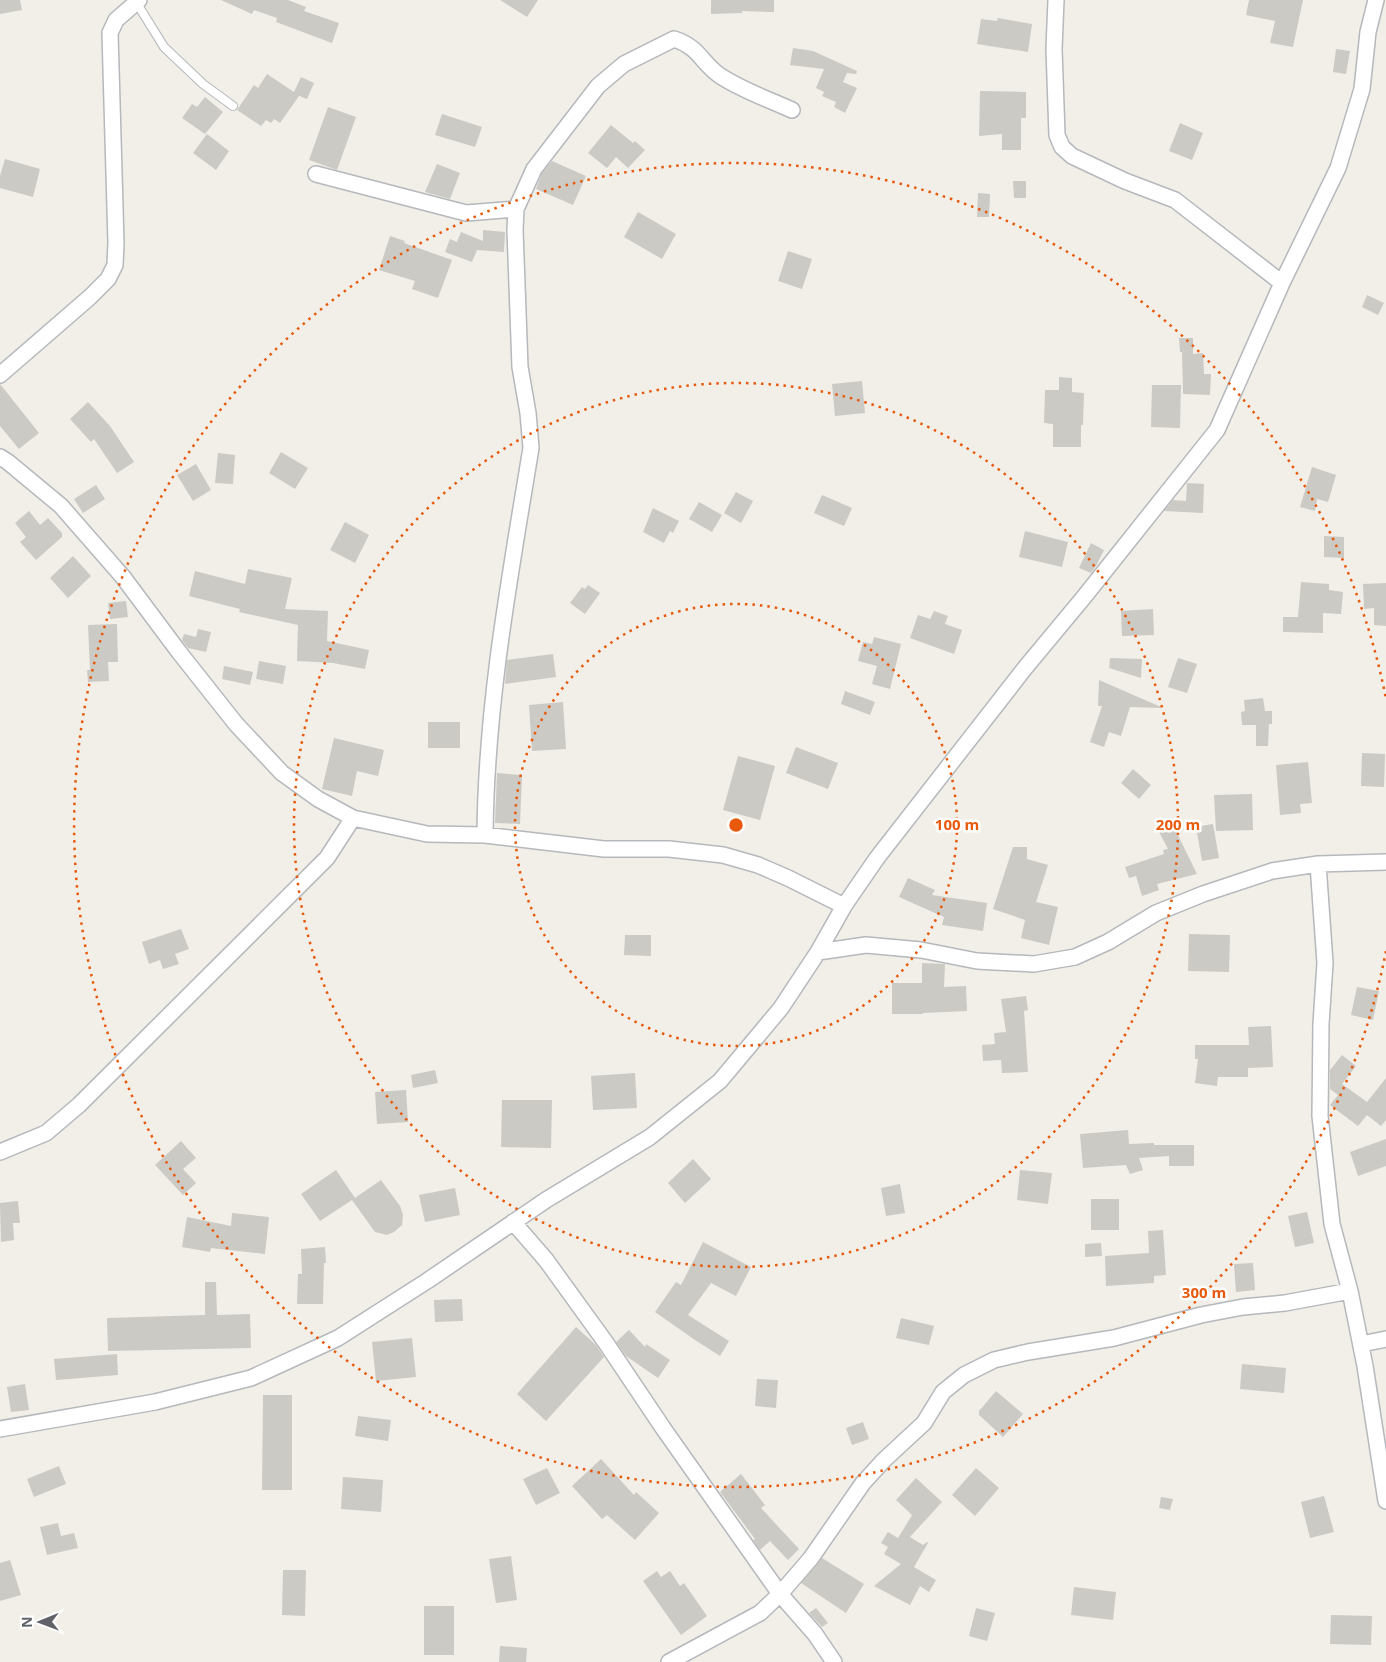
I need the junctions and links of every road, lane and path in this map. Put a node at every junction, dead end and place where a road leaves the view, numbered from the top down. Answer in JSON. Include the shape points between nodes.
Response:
{"nodes":[{"id":1,"x":1056,"y":0,"type":"edge"},
{"id":2,"x":1376,"y":0,"type":"edge"},
{"id":3,"x":137,"y":1,"type":"edge"},
{"id":4,"x":233,"y":106,"type":"dead end"},
{"id":5,"x":792,"y":110,"type":"dead end"},
{"id":6,"x":316,"y":174,"type":"dead end"},
{"id":7,"x":516,"y":209,"type":"junction"},
{"id":8,"x":1282,"y":282,"type":"junction"},
{"id":9,"x":0,"y":375,"type":"edge"},
{"id":10,"x":0,"y":457,"type":"edge"},
{"id":11,"x":353,"y":818,"type":"junction"},
{"id":12,"x":485,"y":835,"type":"junction"},
{"id":13,"x":1386,"y":862,"type":"edge"},
{"id":14,"x":1318,"y":864,"type":"junction"},
{"id":15,"x":844,"y":906,"type":"junction"},
{"id":16,"x":818,"y":952,"type":"junction"},
{"id":17,"x":0,"y":1152,"type":"edge"},
{"id":18,"x":513,"y":1222,"type":"junction"},
{"id":19,"x":1350,"y":1291,"type":"junction"},
{"id":20,"x":1386,"y":1339,"type":"edge"},
{"id":21,"x":1360,"y":1344,"type":"junction"},
{"id":22,"x":0,"y":1429,"type":"edge"},
{"id":23,"x":1386,"y":1501,"type":"edge"},
{"id":24,"x":780,"y":1594,"type":"junction"},
{"id":25,"x":669,"y":1662,"type":"edge"},
{"id":26,"x":834,"y":1662,"type":"edge"}],
"edges":[{"from":1,"to":8,"type":"street","via":[[1057,135],[1062,147],[1093,167],[1175,200]]},
{"from":2,"to":8,"type":"street","via":[[1368,32],[1362,89],[1338,168]]},
{"from":3,"to":4,"type":"lane","via":[[164,47],[203,84]]},
{"from":3,"to":9,"type":"street","via":[[116,20],[110,33],[115,264],[108,279],[90,298]]},
{"from":5,"to":7,"type":"street","via":[[732,83],[717,73],[698,52],[674,39],[624,64],[598,86],[534,169]]},
{"from":6,"to":7,"type":"street","via":[[466,213]]},
{"from":7,"to":12,"type":"street","via":[[520,367],[531,448],[493,689]]},
{"from":8,"to":15,"type":"street","via":[[1217,430],[1025,668],[888,843]]},
{"from":10,"to":11,"type":"street","via":[[61,506],[122,577],[236,724],[282,773],[318,799]]},
{"from":11,"to":12,"type":"street","via":[[428,834]]},
{"from":11,"to":17,"type":"street","via":[[327,858],[79,1105],[46,1134]]},
{"from":12,"to":15,"type":"street","via":[[604,849],[669,849],[723,855],[758,865]]},
{"from":13,"to":14,"type":"street"},
{"from":14,"to":16,"type":"street","via":[[1272,871],[1204,894],[1156,913],[1108,942],[1075,957],[1034,964],[977,961],[921,950],[866,945]]},
{"from":14,"to":19,"type":"street","via":[[1325,964],[1320,1024],[1320,1116],[1332,1224]]},
{"from":15,"to":16,"type":"street"},
{"from":16,"to":18,"type":"street","via":[[782,1008],[720,1081],[650,1137]]},
{"from":18,"to":22,"type":"street","via":[[338,1338],[251,1378],[154,1402]]},
{"from":18,"to":24,"type":"street","via":[[546,1260],[606,1342]]},
{"from":19,"to":21,"type":"street"},
{"from":19,"to":24,"type":"street","via":[[1243,1307],[1114,1338],[1028,1352],[994,1360],[964,1375],[943,1392],[924,1423],[863,1483],[811,1558]]},
{"from":20,"to":21,"type":"street"},
{"from":21,"to":23,"type":"street"},
{"from":24,"to":25,"type":"street","via":[[760,1613]]},
{"from":24,"to":26,"type":"street","via":[[815,1634]]}]}
